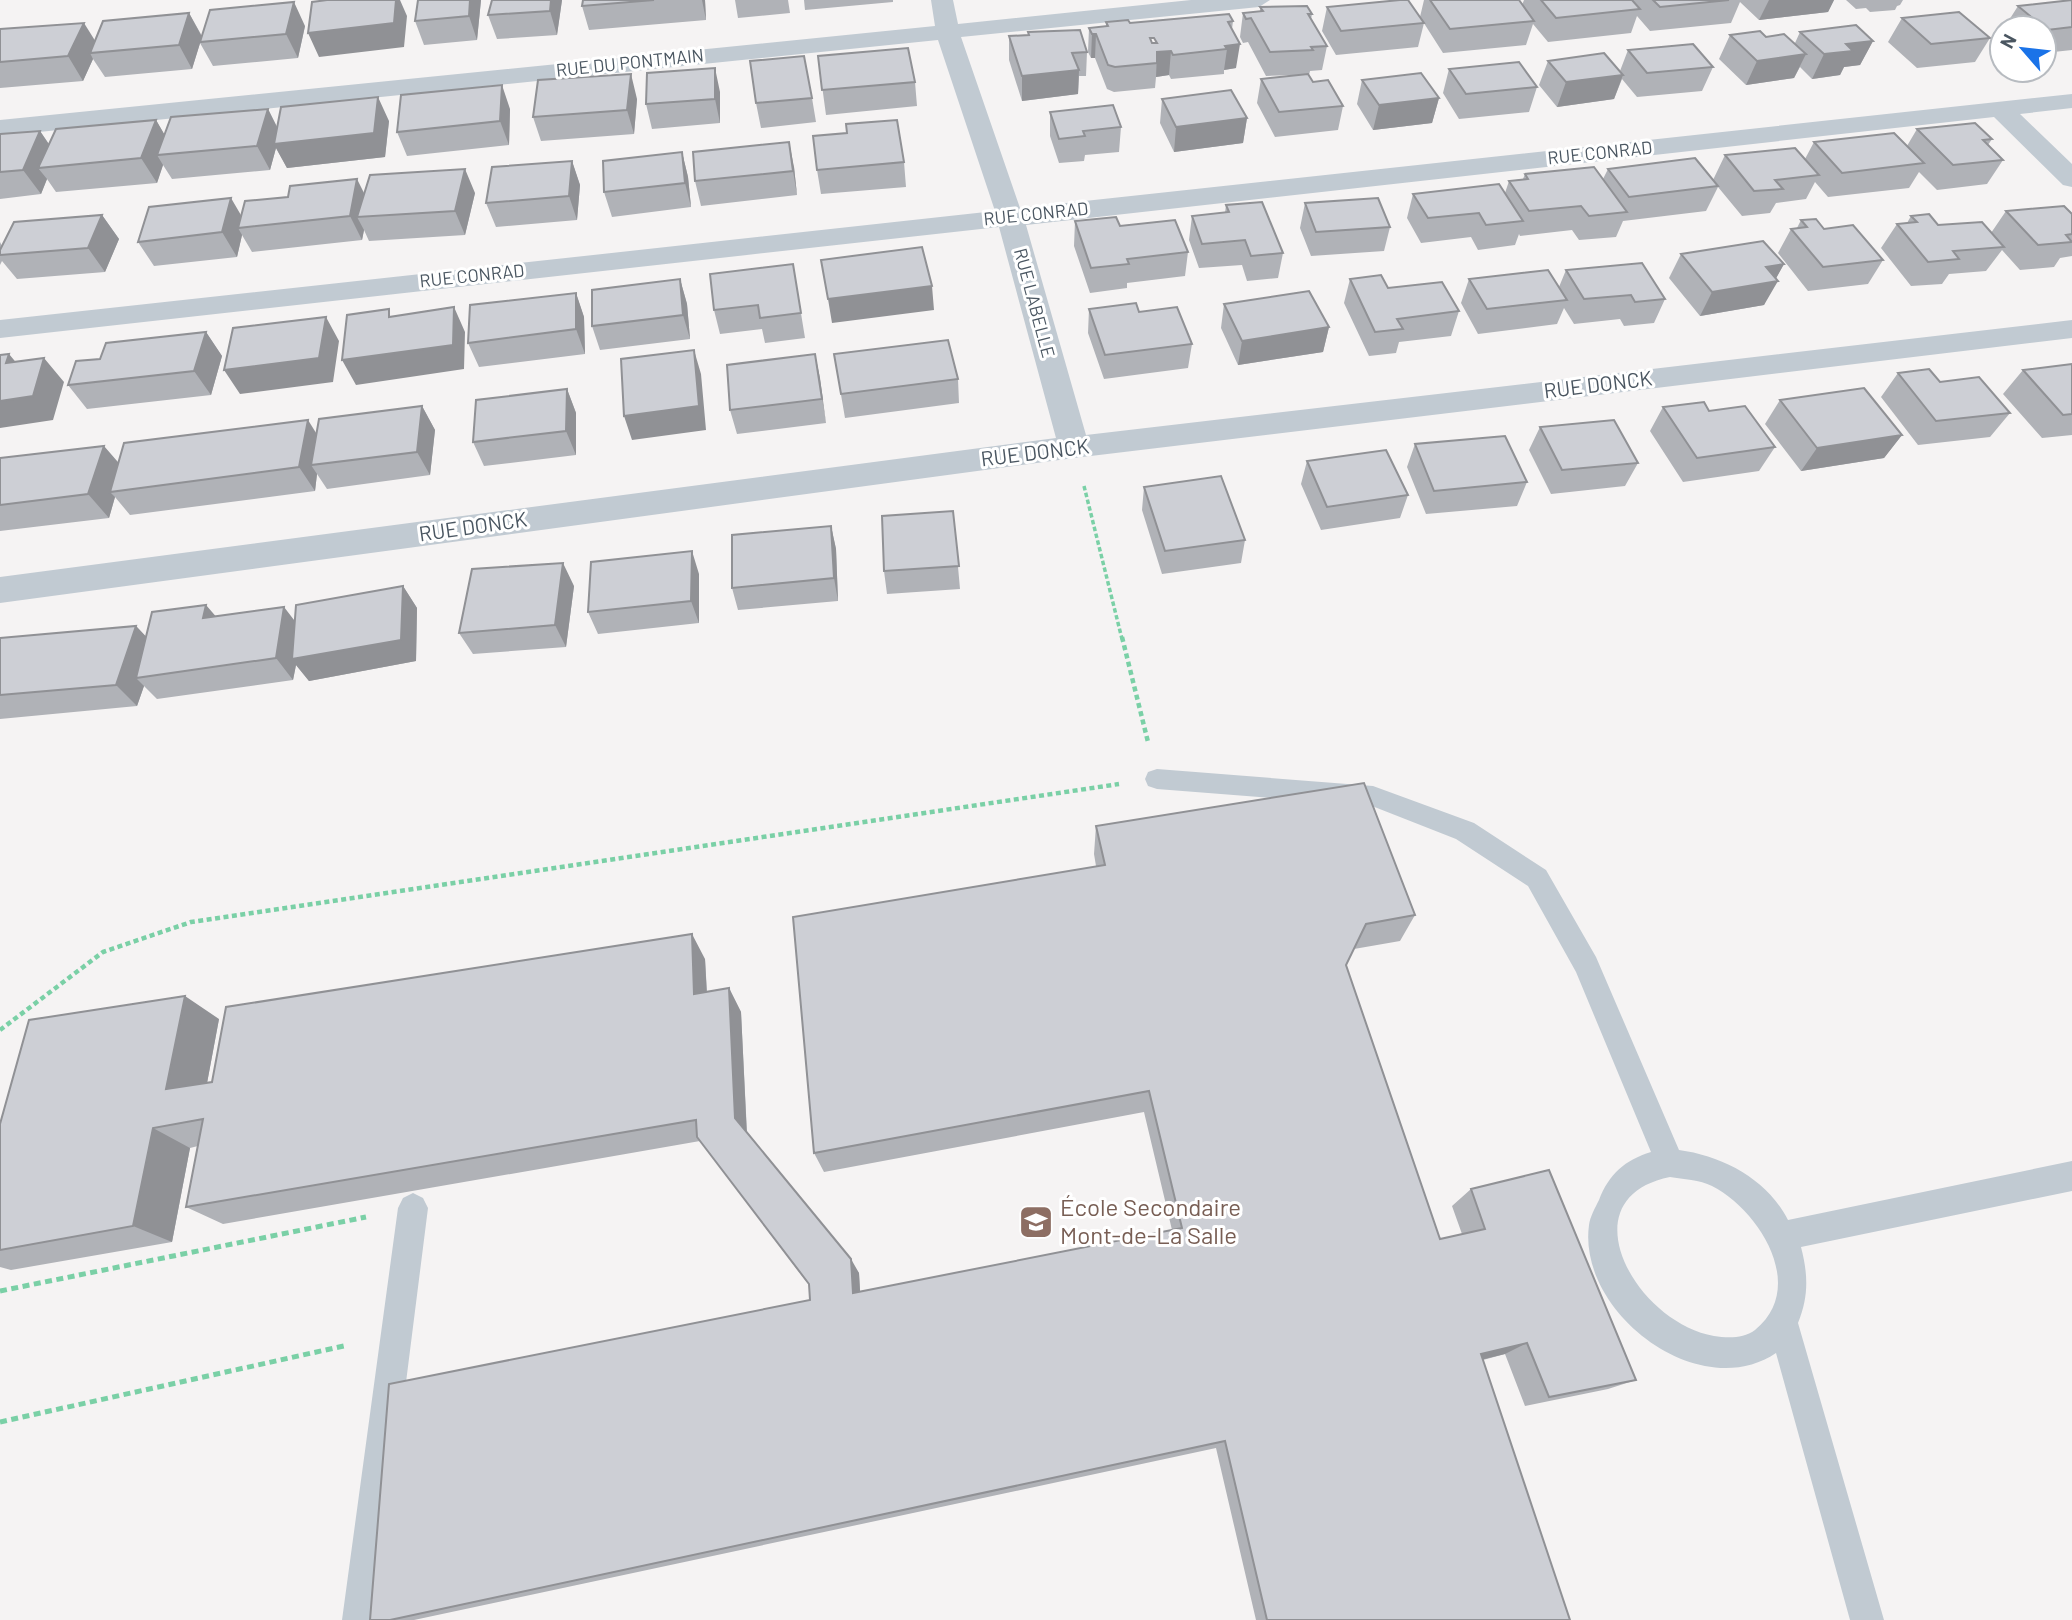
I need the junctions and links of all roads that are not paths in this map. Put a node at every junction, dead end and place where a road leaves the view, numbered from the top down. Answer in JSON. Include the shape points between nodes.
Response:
{"nodes":[{"id":1,"x":942,"y":0,"type":"edge"},
{"id":2,"x":1259,"y":0,"type":"edge"},
{"id":3,"x":947,"y":30,"type":"junction"},
{"id":4,"x":2072,"y":101,"type":"edge"},
{"id":5,"x":2000,"y":109,"type":"junction"},
{"id":6,"x":0,"y":128,"type":"edge"},
{"id":7,"x":2072,"y":179,"type":"edge"},
{"id":8,"x":1010,"y":217,"type":"junction"},
{"id":9,"x":0,"y":328,"type":"edge"},
{"id":10,"x":2072,"y":328,"type":"edge"},
{"id":11,"x":1074,"y":447,"type":"junction"},
{"id":12,"x":0,"y":590,"type":"edge"},
{"id":13,"x":1157,"y":779,"type":"road end"},
{"id":14,"x":1670,"y":1163,"type":"junction"},
{"id":15,"x":2072,"y":1176,"type":"edge"},
{"id":16,"x":413,"y":1208,"type":"edge"},
{"id":17,"x":1781,"y":1236,"type":"junction"},
{"id":18,"x":1783,"y":1324,"type":"junction"},
{"id":19,"x":359,"y":1620,"type":"edge"},
{"id":20,"x":1867,"y":1620,"type":"edge"}],
"edges":[{"from":1,"to":3,"type":"street","name":"RUE LABELLE"},
{"from":2,"to":3,"type":"street","name":"RUE DU PONTMAIN"},
{"from":3,"to":6,"type":"street","name":"RUE DU PONTMAIN"},
{"from":3,"to":8,"type":"street","name":"RUE LABELLE"},
{"from":4,"to":5,"type":"street","name":"RUE CONRAD"},
{"from":5,"to":7,"type":"street"},
{"from":5,"to":8,"type":"street","name":"RUE CONRAD"},
{"from":8,"to":9,"type":"street","name":"RUE CONRAD"},
{"from":8,"to":11,"type":"street","name":"RUE LABELLE"},
{"from":10,"to":11,"type":"street","name":"RUE DONCK"},
{"from":11,"to":12,"type":"street","name":"RUE DONCK"},
{"from":13,"to":14,"type":"lane","via":[[1373,796],[1465,831],[1537,878],[1587,967]]},
{"from":14,"to":17,"type":"lane","via":[[1721,1175],[1766,1211]]},
{"from":14,"to":18,"type":"lane","via":[[1643,1169],[1623,1183],[1609,1206],[1604,1233],[1608,1263],[1622,1294],[1646,1321],[1675,1341],[1707,1353],[1738,1354],[1764,1344]]},
{"from":15,"to":17,"type":"lane"},
{"from":16,"to":19,"type":"lane"},
{"from":17,"to":18,"type":"lane","via":[[1793,1267],[1794,1298]]},
{"from":18,"to":20,"type":"lane"}]}
